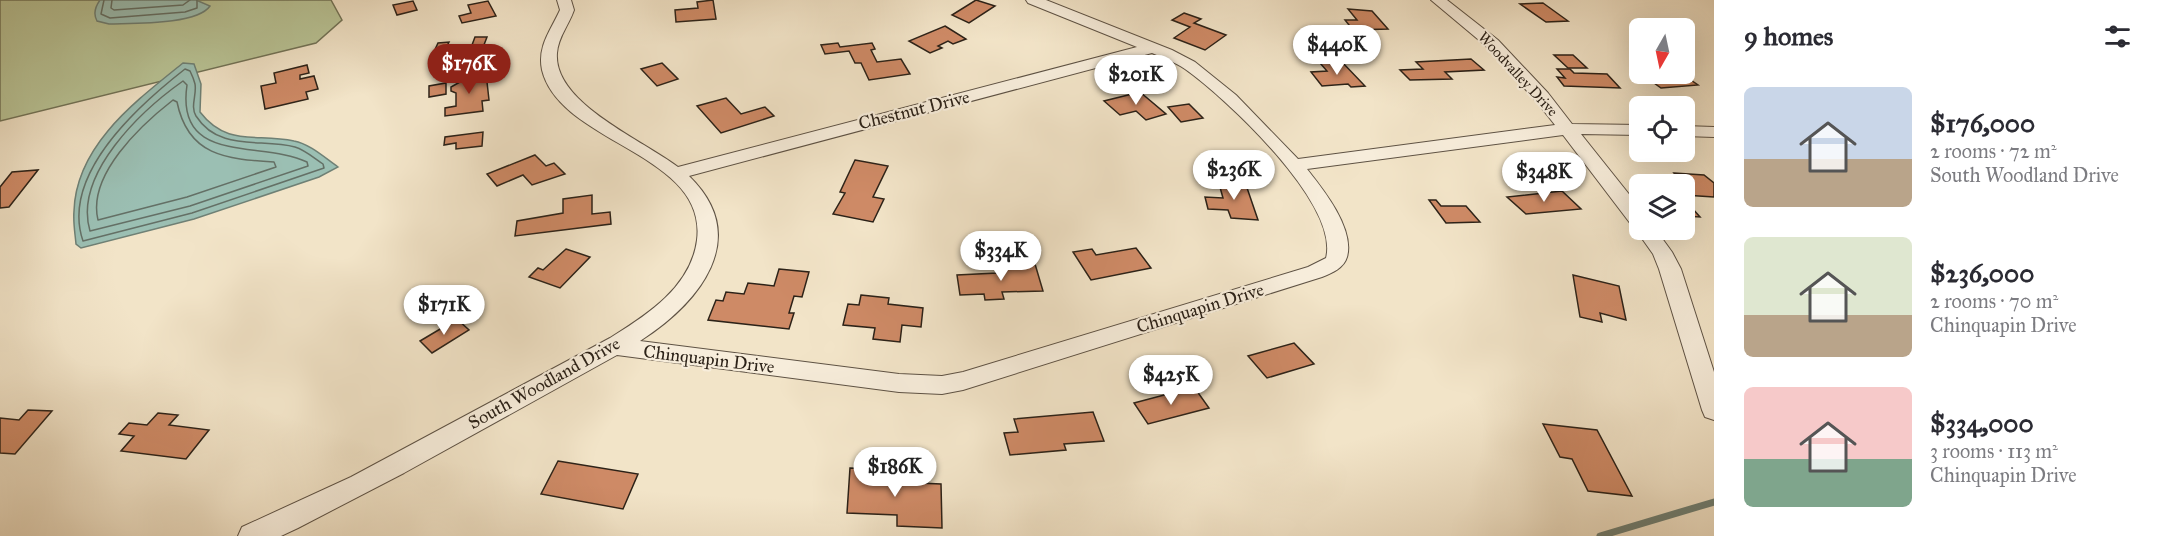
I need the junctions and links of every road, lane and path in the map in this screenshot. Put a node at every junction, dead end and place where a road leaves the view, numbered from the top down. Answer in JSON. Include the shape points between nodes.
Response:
{"nodes":[{"id":1,"x":564,"y":0,"type":"edge"},
{"id":2,"x":1033,"y":0,"type":"edge"},
{"id":3,"x":1438,"y":0,"type":"edge"},
{"id":4,"x":1153,"y":48,"type":"junction"},
{"id":5,"x":1568,"y":129,"type":"junction"},
{"id":6,"x":1629,"y":130,"type":"edge"},
{"id":7,"x":1695,"y":131,"type":"edge"},
{"id":8,"x":1714,"y":132,"type":"edge"},
{"id":9,"x":1295,"y":165,"type":"junction"},
{"id":10,"x":676,"y":174,"type":"junction"},
{"id":11,"x":1629,"y":208,"type":"edge"},
{"id":12,"x":1653,"y":240,"type":"edge"},
{"id":13,"x":611,"y":346,"type":"junction"},
{"id":14,"x":1714,"y":410,"type":"edge"},
{"id":15,"x":252,"y":536,"type":"edge"}],
"edges":[{"from":1,"to":10,"type":"street","name":"South Woodland Drive","via":[[567,10],[551,42],[548,62],[562,95]]},
{"from":2,"to":4,"type":"street","name":"Chinquapin Drive"},
{"from":3,"to":5,"type":"street","name":"Woodvalley Drive","via":[[1492,43]]},
{"from":4,"to":9,"type":"street","name":"Chinquapin Drive","via":[[1186,63],[1210,80]]},
{"from":4,"to":10,"type":"street","name":"Chestnut Drive"},
{"from":5,"to":6,"type":"street"},
{"from":5,"to":9,"type":"street"},
{"from":5,"to":11,"type":"street","name":"Woodvalley Drive"},
{"from":7,"to":8,"type":"street"},
{"from":9,"to":13,"type":"street","name":"Chinquapin Drive","via":[[1322,203],[1331,224],[1339,247],[1332,264],[963,381],[921,385]]},
{"from":10,"to":13,"type":"street","name":"South Woodland Drive","via":[[703,204],[709,230],[705,253],[694,278],[671,305]]},
{"from":12,"to":14,"type":"street","via":[[1670,269]]},
{"from":13,"to":15,"type":"street","name":"South Woodland Drive","via":[[316,508]]}]}
